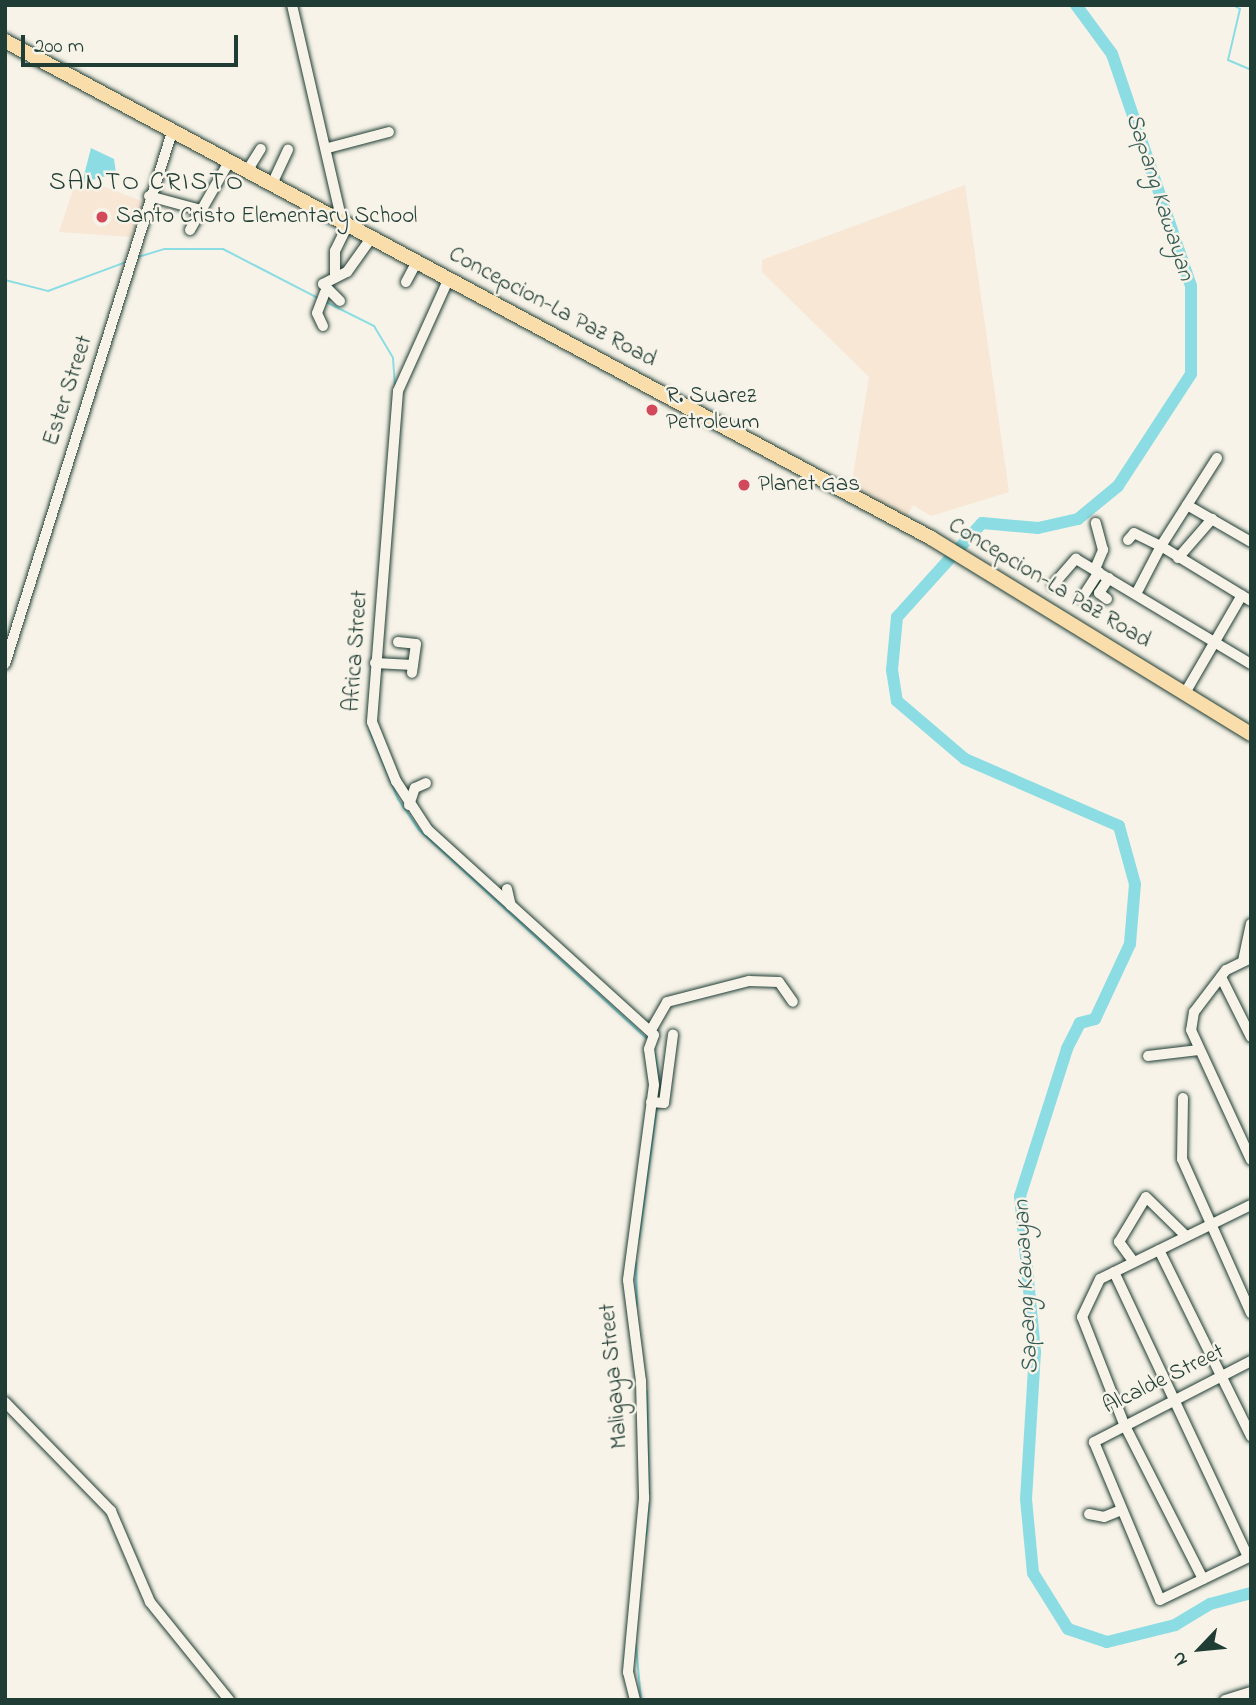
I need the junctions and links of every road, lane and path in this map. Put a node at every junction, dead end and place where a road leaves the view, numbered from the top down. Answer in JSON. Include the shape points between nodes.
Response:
{"nodes":[{"id":1,"x":292,"y":5,"type":"edge"},
{"id":2,"x":5,"y":41,"type":"edge"},
{"id":3,"x":172,"y":132,"type":"junction"},
{"id":4,"x":388,"y":132,"type":"dead end"},
{"id":5,"x":328,"y":148,"type":"junction"},
{"id":6,"x":261,"y":149,"type":"dead end"},
{"id":7,"x":288,"y":149,"type":"dead end"},
{"id":8,"x":229,"y":162,"type":"junction"},
{"id":9,"x":247,"y":171,"type":"junction"},
{"id":10,"x":272,"y":184,"type":"junction"},
{"id":11,"x":149,"y":196,"type":"junction"},
{"id":12,"x":201,"y":210,"type":"junction"},
{"id":13,"x":345,"y":222,"type":"junction"},
{"id":14,"x":190,"y":230,"type":"dead end"},
{"id":15,"x":372,"y":237,"type":"junction"},
{"id":16,"x":417,"y":261,"type":"junction"},
{"id":17,"x":335,"y":275,"type":"junction"},
{"id":18,"x":449,"y":278,"type":"junction"},
{"id":19,"x":405,"y":282,"type":"dead end"},
{"id":20,"x":323,"y":297,"type":"junction"},
{"id":21,"x":340,"y":301,"type":"dead end"},
{"id":22,"x":323,"y":326,"type":"dead end"},
{"id":23,"x":1217,"y":458,"type":"dead end"},
{"id":24,"x":1187,"y":505,"type":"junction"},
{"id":25,"x":1212,"y":519,"type":"junction"},
{"id":26,"x":1096,"y":523,"type":"dead end"},
{"id":27,"x":1128,"y":541,"type":"dead end"},
{"id":28,"x":1251,"y":542,"type":"edge"},
{"id":29,"x":1161,"y":546,"type":"junction"},
{"id":30,"x":1178,"y":558,"type":"junction"},
{"id":31,"x":1101,"y":573,"type":"junction"},
{"id":32,"x":1053,"y":585,"type":"dead end"},
{"id":33,"x":1136,"y":594,"type":"junction"},
{"id":34,"x":1082,"y":598,"type":"dead end"},
{"id":35,"x":1246,"y":598,"type":"edge"},
{"id":36,"x":1107,"y":599,"type":"dead end"},
{"id":37,"x":1215,"y":640,"type":"junction"},
{"id":38,"x":398,"y":642,"type":"dead end"},
{"id":39,"x":5,"y":663,"type":"edge"},
{"id":40,"x":375,"y":663,"type":"junction"},
{"id":41,"x":1251,"y":664,"type":"edge"},
{"id":42,"x":1185,"y":693,"type":"junction"},
{"id":43,"x":1251,"y":734,"type":"edge"},
{"id":44,"x":426,"y":783,"type":"dead end"},
{"id":45,"x":409,"y":805,"type":"junction"},
{"id":46,"x":507,"y":889,"type":"dead end"},
{"id":47,"x":510,"y":908,"type":"junction"},
{"id":48,"x":1251,"y":924,"type":"edge"},
{"id":49,"x":1247,"y":959,"type":"edge"},
{"id":50,"x":1221,"y":977,"type":"junction"},
{"id":51,"x":793,"y":1002,"type":"dead end"},
{"id":52,"x":673,"y":1035,"type":"dead end"},
{"id":53,"x":1251,"y":1037,"type":"edge"},
{"id":54,"x":651,"y":1040,"type":"junction"},
{"id":55,"x":1199,"y":1050,"type":"junction"},
{"id":56,"x":1149,"y":1056,"type":"dead end"},
{"id":57,"x":1183,"y":1098,"type":"dead end"},
{"id":58,"x":655,"y":1103,"type":"junction"},
{"id":59,"x":1251,"y":1160,"type":"edge"},
{"id":60,"x":1251,"y":1205,"type":"edge"},
{"id":61,"x":1210,"y":1225,"type":"junction"},
{"id":62,"x":1186,"y":1236,"type":"junction"},
{"id":63,"x":1159,"y":1250,"type":"junction"},
{"id":64,"x":1133,"y":1261,"type":"junction"},
{"id":65,"x":1114,"y":1272,"type":"junction"},
{"id":66,"x":1251,"y":1313,"type":"edge"},
{"id":67,"x":1251,"y":1361,"type":"edge"},
{"id":68,"x":1222,"y":1375,"type":"junction"},
{"id":69,"x":1172,"y":1400,"type":"junction"},
{"id":70,"x":5,"y":1402,"type":"edge"},
{"id":71,"x":1124,"y":1423,"type":"junction"},
{"id":72,"x":1251,"y":1436,"type":"edge"},
{"id":73,"x":1121,"y":1510,"type":"junction"},
{"id":74,"x":1089,"y":1514,"type":"dead end"},
{"id":75,"x":1249,"y":1556,"type":"edge"},
{"id":76,"x":1203,"y":1579,"type":"junction"},
{"id":77,"x":1251,"y":1692,"type":"edge"},
{"id":78,"x":229,"y":1700,"type":"edge"},
{"id":79,"x":635,"y":1700,"type":"edge"},
{"id":80,"x":1225,"y":1700,"type":"edge"}],
"edges":[{"from":1,"to":5,"type":"street"},
{"from":2,"to":3,"type":"main road","name":"Concepcion-La Paz Road"},
{"from":3,"to":8,"type":"main road","name":"Concepcion-La Paz Road"},
{"from":3,"to":11,"type":"street","name":"Ester Street"},
{"from":4,"to":5,"type":"street"},
{"from":5,"to":13,"type":"street"},
{"from":6,"to":9,"type":"street"},
{"from":7,"to":10,"type":"street"},
{"from":8,"to":9,"type":"main road","name":"Concepcion-La Paz Road"},
{"from":8,"to":12,"type":"street"},
{"from":9,"to":10,"type":"main road","name":"Concepcion-La Paz Road"},
{"from":10,"to":13,"type":"main road","name":"Concepcion-La Paz Road"},
{"from":11,"to":12,"type":"street"},
{"from":11,"to":39,"type":"street","name":"Ester Street"},
{"from":12,"to":14,"type":"street"},
{"from":13,"to":15,"type":"main road","name":"Concepcion-La Paz Road"},
{"from":13,"to":17,"type":"street","via":[[335,251]]},
{"from":15,"to":16,"type":"main road","name":"Concepcion-La Paz Road"},
{"from":15,"to":17,"type":"street","via":[[347,272]]},
{"from":16,"to":18,"type":"main road","name":"Concepcion-La Paz Road"},
{"from":16,"to":19,"type":"street"},
{"from":17,"to":20,"type":"street","via":[[323,284]]},
{"from":18,"to":40,"type":"street","name":"Africa Street","via":[[398,391]]},
{"from":18,"to":42,"type":"main road","name":"Concepcion-La Paz Road","via":[[942,545]]},
{"from":20,"to":21,"type":"street"},
{"from":20,"to":22,"type":"street"},
{"from":23,"to":24,"type":"street"},
{"from":24,"to":25,"type":"street"},
{"from":24,"to":29,"type":"street"},
{"from":25,"to":28,"type":"street"},
{"from":25,"to":30,"type":"street"},
{"from":26,"to":31,"type":"street","via":[[1103,550]]},
{"from":27,"to":29,"type":"street","via":[[1134,533]]},
{"from":29,"to":30,"type":"street"},
{"from":29,"to":33,"type":"street"},
{"from":30,"to":35,"type":"street"},
{"from":31,"to":32,"type":"street","via":[[1073,559]]},
{"from":31,"to":33,"type":"street"},
{"from":31,"to":34,"type":"street"},
{"from":31,"to":36,"type":"street","via":[[1099,593]]},
{"from":33,"to":37,"type":"street"},
{"from":35,"to":37,"type":"street"},
{"from":37,"to":41,"type":"street"},
{"from":37,"to":42,"type":"street"},
{"from":38,"to":40,"type":"street","via":[[416,644],[412,669]]},
{"from":40,"to":45,"type":"street","name":"Africa Street","via":[[372,722]]},
{"from":42,"to":43,"type":"main road","name":"Concepcion-La Paz Road"},
{"from":44,"to":45,"type":"street","via":[[415,788]]},
{"from":45,"to":47,"type":"street","name":"Africa Street"},
{"from":46,"to":47,"type":"street"},
{"from":47,"to":54,"type":"street","name":"Africa Street"},
{"from":48,"to":49,"type":"street"},
{"from":49,"to":50,"type":"street"},
{"from":50,"to":53,"type":"street"},
{"from":50,"to":55,"type":"street","via":[[1194,1012]]},
{"from":51,"to":54,"type":"street","via":[[779,982],[749,981],[667,1002]]},
{"from":52,"to":58,"type":"street","via":[[666,1096]]},
{"from":54,"to":58,"type":"street","name":"Maligaya Street"},
{"from":55,"to":56,"type":"street"},
{"from":55,"to":59,"type":"street"},
{"from":57,"to":61,"type":"street","via":[[1182,1159]]},
{"from":58,"to":79,"type":"street","name":"Maligaya Street","via":[[628,1280],[641,1381],[644,1499],[628,1672]]},
{"from":60,"to":61,"type":"street"},
{"from":61,"to":62,"type":"street"},
{"from":61,"to":66,"type":"street"},
{"from":62,"to":63,"type":"street"},
{"from":62,"to":64,"type":"street","via":[[1146,1197],[1119,1242]]},
{"from":63,"to":64,"type":"street"},
{"from":63,"to":68,"type":"street"},
{"from":64,"to":65,"type":"street"},
{"from":65,"to":69,"type":"street"},
{"from":65,"to":71,"type":"street","via":[[1097,1281],[1082,1317]]},
{"from":67,"to":68,"type":"street","name":"Alcalde Street"},
{"from":68,"to":69,"type":"street","name":"Alcalde Street"},
{"from":68,"to":72,"type":"street"},
{"from":69,"to":71,"type":"street","name":"Alcalde Street"},
{"from":69,"to":75,"type":"street"},
{"from":70,"to":78,"type":"street","via":[[111,1511],[155,1610]]},
{"from":71,"to":73,"type":"street","name":"Alcalde Street","via":[[1096,1437]]},
{"from":71,"to":76,"type":"street"},
{"from":73,"to":74,"type":"street","via":[[1104,1517]]},
{"from":73,"to":76,"type":"street","via":[[1162,1600]]},
{"from":75,"to":76,"type":"street"},
{"from":77,"to":80,"type":"street"}]}
